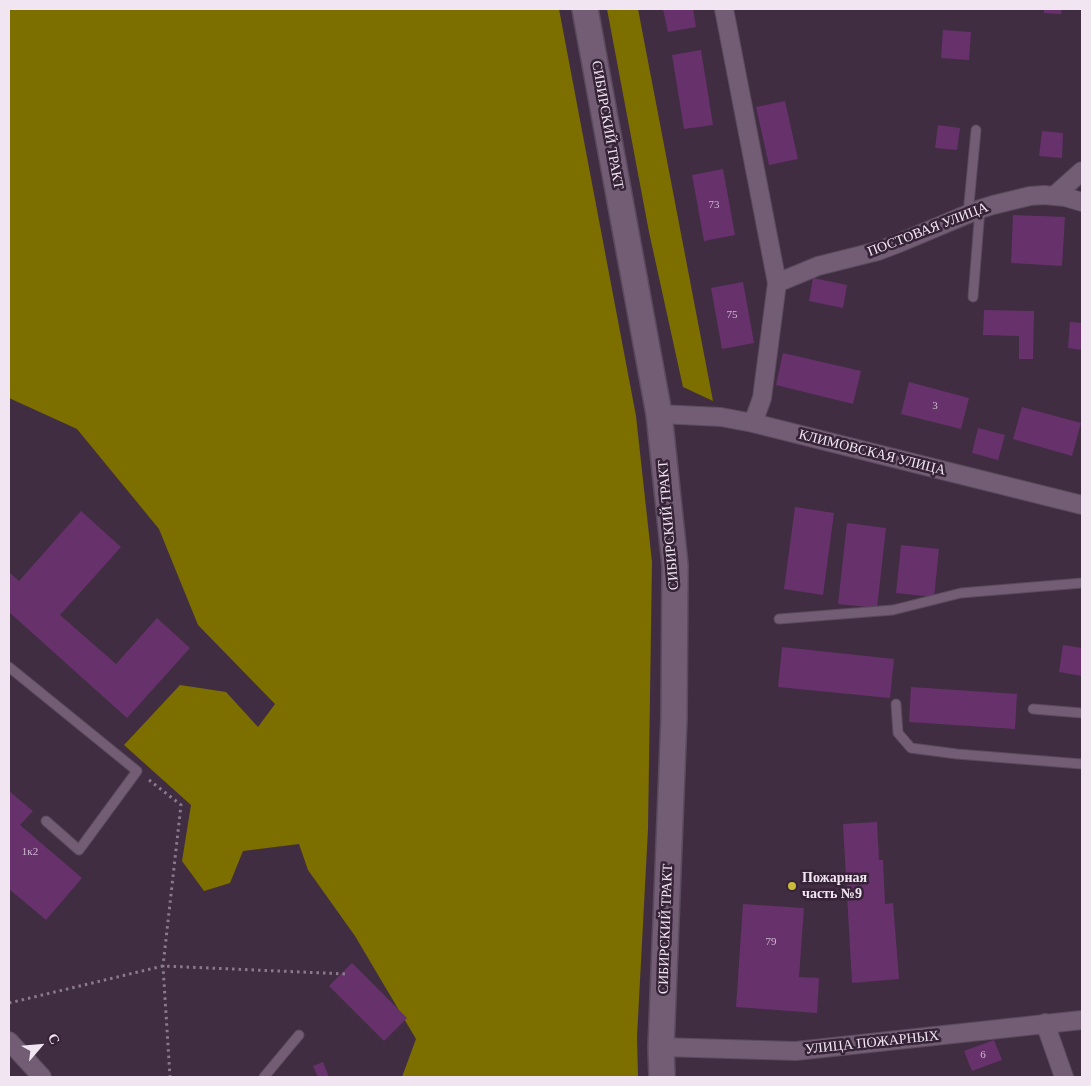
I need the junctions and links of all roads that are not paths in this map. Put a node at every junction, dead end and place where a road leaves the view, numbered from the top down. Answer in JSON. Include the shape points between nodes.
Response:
{"nodes":[{"id":1,"x":585,"y":9,"type":"edge"},
{"id":2,"x":724,"y":9,"type":"edge"},
{"id":3,"x":976,"y":130,"type":"dead end"},
{"id":4,"x":1082,"y":171,"type":"edge"},
{"id":5,"x":1054,"y":196,"type":"junction"},
{"id":6,"x":1082,"y":202,"type":"edge"},
{"id":7,"x":974,"y":212,"type":"junction"},
{"id":8,"x":777,"y":282,"type":"junction"},
{"id":9,"x":973,"y":297,"type":"dead end"},
{"id":10,"x":659,"y":414,"type":"junction"},
{"id":11,"x":753,"y":423,"type":"junction"},
{"id":12,"x":1082,"y":505,"type":"edge"},
{"id":13,"x":1082,"y":583,"type":"edge"},
{"id":14,"x":779,"y":619,"type":"dead end"},
{"id":15,"x":9,"y":667,"type":"edge"},
{"id":16,"x":896,"y":704,"type":"dead end"},
{"id":17,"x":1032,"y":710,"type":"dead end"},
{"id":18,"x":1082,"y":713,"type":"edge"},
{"id":19,"x":1082,"y":764,"type":"edge"},
{"id":20,"x":46,"y":821,"type":"dead end"},
{"id":21,"x":1082,"y":1020,"type":"edge"},
{"id":22,"x":1045,"y":1023,"type":"junction"},
{"id":23,"x":299,"y":1035,"type":"dead end"},
{"id":24,"x":9,"y":1041,"type":"edge"},
{"id":25,"x":661,"y":1047,"type":"junction"},
{"id":26,"x":42,"y":1077,"type":"edge"},
{"id":27,"x":264,"y":1077,"type":"edge"},
{"id":28,"x":662,"y":1077,"type":"edge"},
{"id":29,"x":1064,"y":1077,"type":"edge"}],
"edges":[{"from":1,"to":10,"type":"main road","name":"СИБИРСКИЙ ТРАКТ"},
{"from":2,"to":8,"type":"street"},
{"from":3,"to":7,"type":"lane"},
{"from":4,"to":5,"type":"street"},
{"from":5,"to":6,"type":"street","name":"ПОСТОВАЯ УЛИЦА"},
{"from":5,"to":7,"type":"street","name":"ПОСТОВАЯ УЛИЦА","via":[[1030,196]]},
{"from":7,"to":8,"type":"street","name":"ПОСТОВАЯ УЛИЦА","via":[[900,244],[818,266]]},
{"from":7,"to":9,"type":"lane"},
{"from":8,"to":11,"type":"street","via":[[762,398]]},
{"from":10,"to":11,"type":"street","name":"КЛИМОВСКАЯ УЛИЦА","via":[[721,417]]},
{"from":10,"to":25,"type":"main road","name":"СИБИРСКИЙ ТРАКТ","via":[[675,564],[674,718]]},
{"from":11,"to":12,"type":"street","name":"КЛИМОВСКАЯ УЛИЦА"},
{"from":13,"to":14,"type":"lane","via":[[961,593],[893,610]]},
{"from":15,"to":20,"type":"lane","via":[[137,771],[79,850]]},
{"from":16,"to":19,"type":"lane","via":[[898,733],[911,748]]},
{"from":17,"to":18,"type":"lane"},
{"from":21,"to":22,"type":"street","name":"УЛИЦА ПОЖАРНЫХ"},
{"from":22,"to":25,"type":"street","name":"УЛИЦА ПОЖАРНЫХ","via":[[796,1052]]},
{"from":22,"to":29,"type":"street"},
{"from":23,"to":27,"type":"lane"},
{"from":24,"to":26,"type":"street"},
{"from":25,"to":28,"type":"main road","name":"СИБИРСКИЙ ТРАКТ"}]}
